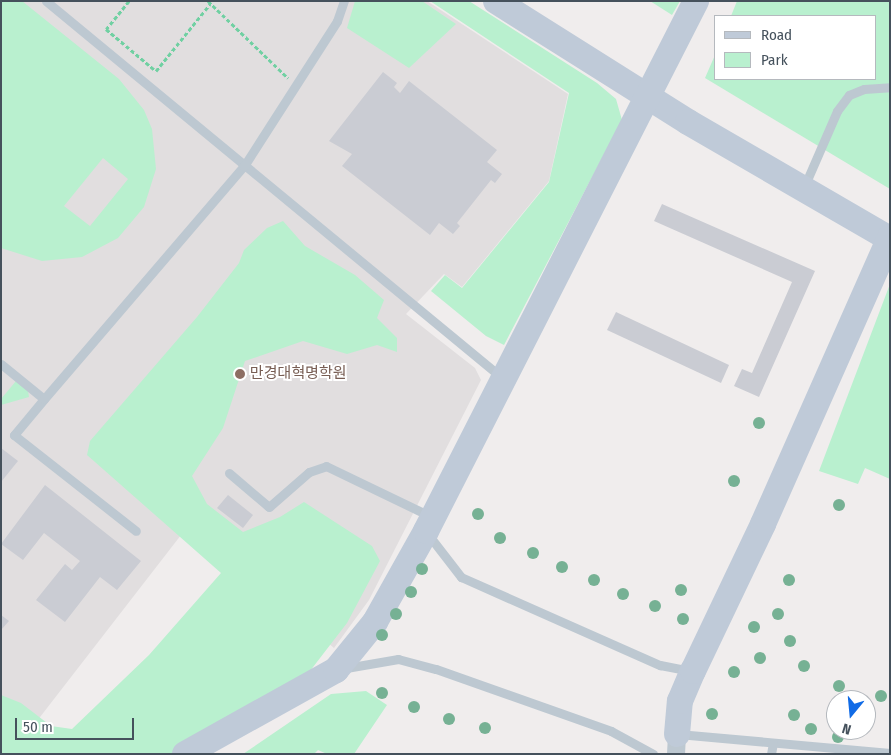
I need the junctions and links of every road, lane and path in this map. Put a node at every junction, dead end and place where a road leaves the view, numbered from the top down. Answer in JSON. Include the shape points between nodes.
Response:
{"nodes":[{"id":1,"x":46,"y":1,"type":"edge"},
{"id":2,"x":129,"y":1,"type":"edge"},
{"id":3,"x":344,"y":1,"type":"edge"},
{"id":4,"x":496,"y":1,"type":"edge"},
{"id":5,"x":696,"y":1,"type":"edge"},
{"id":6,"x":209,"y":2,"type":"edge"},
{"id":7,"x":296,"y":85,"type":"junction"},
{"id":8,"x":890,"y":87,"type":"edge"},
{"id":9,"x":650,"y":95,"type":"junction"},
{"id":10,"x":244,"y":166,"type":"junction"},
{"id":11,"x":803,"y":189,"type":"junction"},
{"id":12,"x":889,"y":238,"type":"edge"},
{"id":13,"x":1,"y":364,"type":"edge"},
{"id":14,"x":504,"y":379,"type":"junction"},
{"id":15,"x":44,"y":399,"type":"junction"},
{"id":16,"x":229,"y":473,"type":"dead end"},
{"id":17,"x":429,"y":524,"type":"junction"},
{"id":18,"x":136,"y":531,"type":"dead end"},
{"id":19,"x":336,"y":670,"type":"junction"},
{"id":20,"x":692,"y":671,"type":"junction"},
{"id":21,"x":773,"y":743,"type":"junction"},
{"id":22,"x":676,"y":744,"type":"edge"},
{"id":23,"x":890,"y":753,"type":"edge"},
{"id":24,"x":184,"y":754,"type":"edge"},
{"id":25,"x":653,"y":754,"type":"edge"},
{"id":26,"x":771,"y":754,"type":"edge"}],
"edges":[{"from":1,"to":10,"type":"lane"},
{"from":2,"to":6,"type":"path","via":[[106,29],[156,71]]},
{"from":3,"to":7,"type":"lane","via":[[337,21]]},
{"from":4,"to":9,"type":"street"},
{"from":5,"to":9,"type":"street"},
{"from":6,"to":7,"type":"path"},
{"from":7,"to":10,"type":"lane"},
{"from":8,"to":11,"type":"lane","via":[[864,89],[849,95],[837,111]]},
{"from":9,"to":11,"type":"street","via":[[688,122]]},
{"from":9,"to":14,"type":"street"},
{"from":10,"to":14,"type":"lane"},
{"from":10,"to":15,"type":"lane"},
{"from":11,"to":12,"type":"street"},
{"from":12,"to":20,"type":"street","via":[[763,524]]},
{"from":13,"to":15,"type":"lane"},
{"from":14,"to":17,"type":"street"},
{"from":15,"to":18,"type":"lane","via":[[14,435]]},
{"from":16,"to":17,"type":"lane","via":[[269,507],[309,472],[326,466]]},
{"from":17,"to":19,"type":"street","via":[[375,622]]},
{"from":17,"to":20,"type":"lane","via":[[461,577],[660,665]]},
{"from":19,"to":24,"type":"street"},
{"from":19,"to":25,"type":"lane","via":[[398,659],[436,669],[611,731]]},
{"from":20,"to":22,"type":"street","via":[[680,700]]},
{"from":21,"to":22,"type":"lane"},
{"from":21,"to":23,"type":"lane"},
{"from":21,"to":26,"type":"lane"}]}
